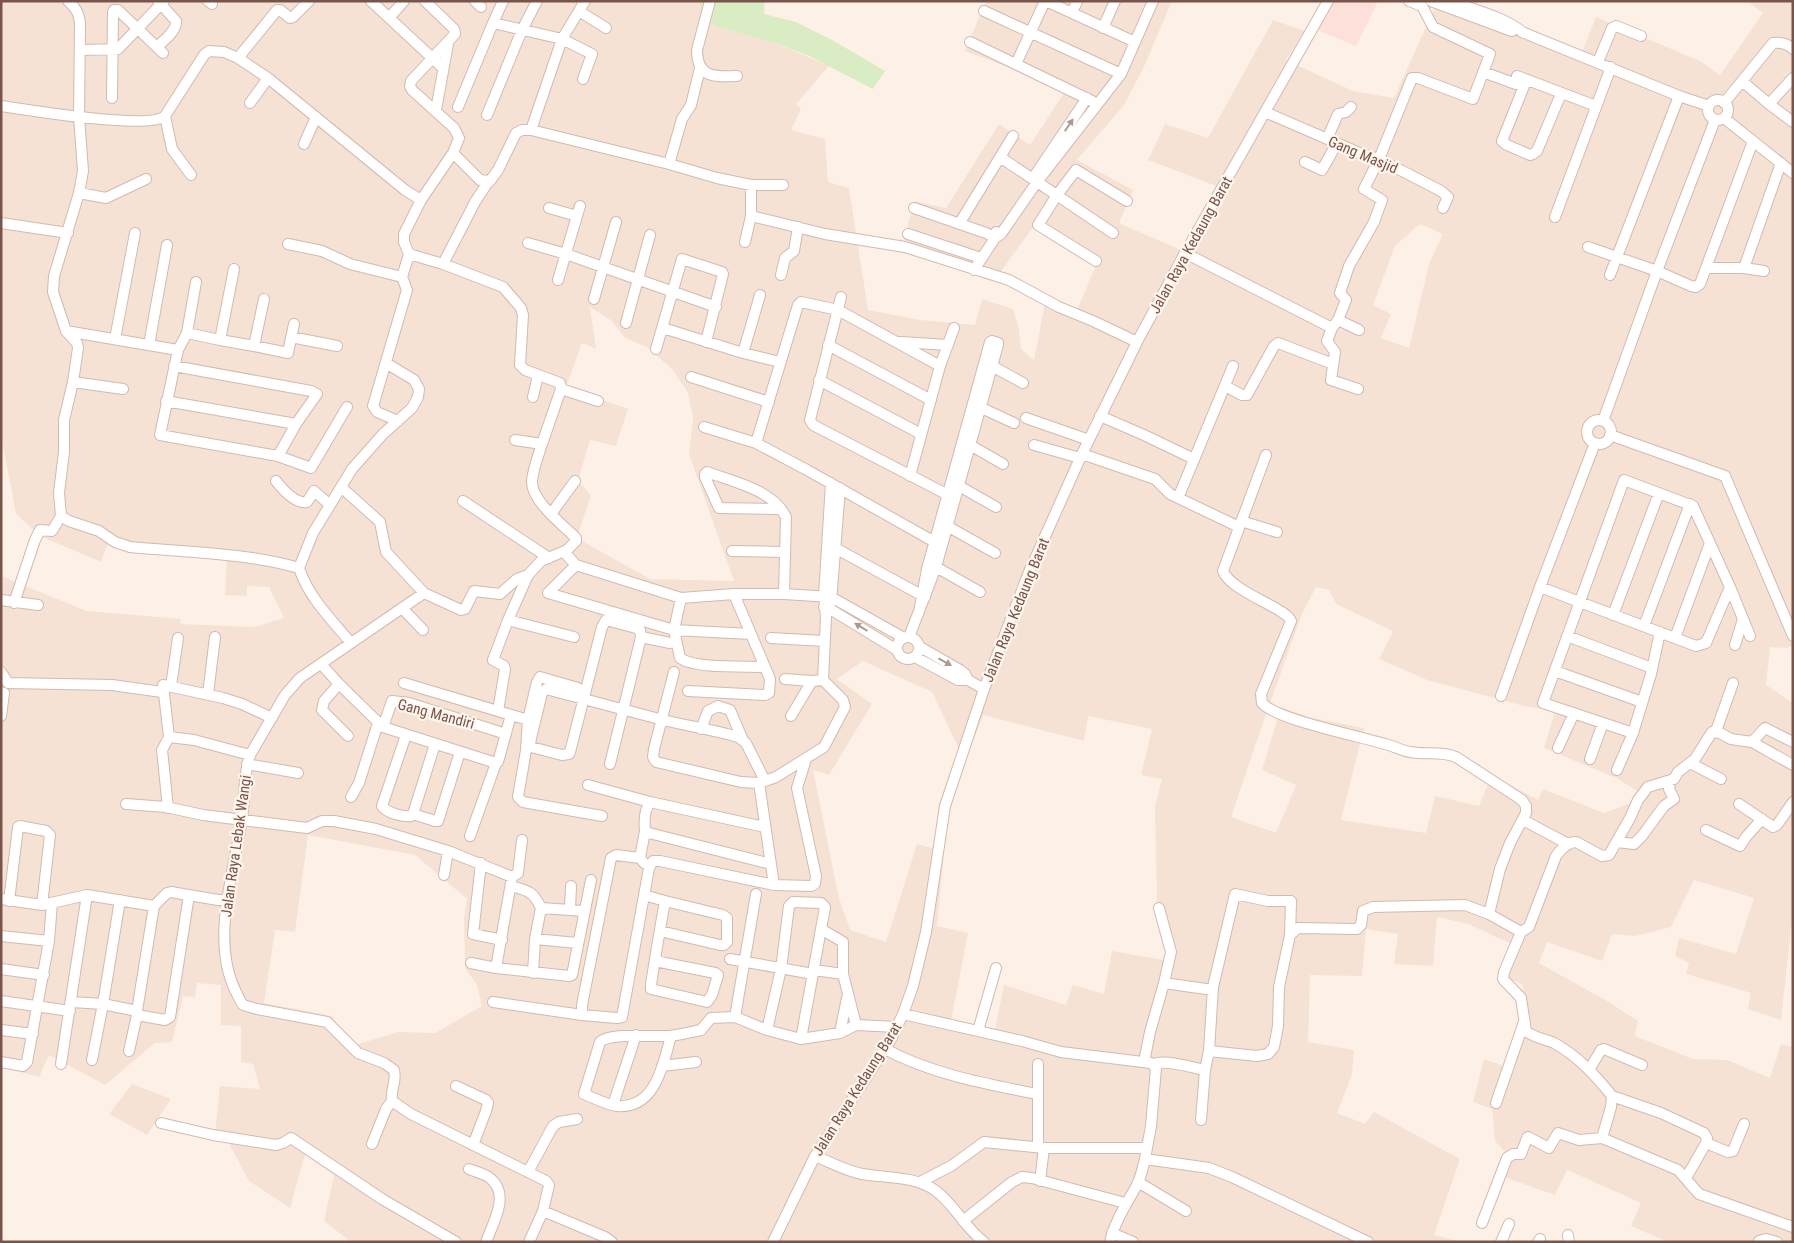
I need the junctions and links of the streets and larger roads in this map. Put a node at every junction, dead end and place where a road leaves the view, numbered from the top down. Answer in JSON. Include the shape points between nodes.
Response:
{"nodes":[{"id":1,"x":68,"y":1,"type":"edge"},
{"id":2,"x":309,"y":1,"type":"edge"},
{"id":3,"x":371,"y":1,"type":"edge"},
{"id":4,"x":404,"y":1,"type":"edge"},
{"id":5,"x":425,"y":1,"type":"edge"},
{"id":6,"x":503,"y":1,"type":"edge"},
{"id":7,"x":537,"y":1,"type":"edge"},
{"id":8,"x":585,"y":1,"type":"edge"},
{"id":9,"x":710,"y":1,"type":"edge"},
{"id":10,"x":1045,"y":1,"type":"edge"},
{"id":11,"x":1077,"y":1,"type":"edge"},
{"id":12,"x":1115,"y":1,"type":"edge"},
{"id":13,"x":1153,"y":1,"type":"edge"},
{"id":14,"x":1328,"y":1,"type":"edge"},
{"id":15,"x":1409,"y":1,"type":"edge"},
{"id":16,"x":1451,"y":1,"type":"edge"},
{"id":17,"x":161,"y":2,"type":"edge"},
{"id":18,"x":1434,"y":2,"type":"edge"},
{"id":19,"x":579,"y":11,"type":"junction"},
{"id":20,"x":984,"y":12,"type":"dead end"},
{"id":21,"x":1072,"y":13,"type":"junction"},
{"id":22,"x":389,"y":18,"type":"junction"},
{"id":23,"x":493,"y":23,"type":"junction"},
{"id":24,"x":606,"y":28,"type":"dead end"},
{"id":25,"x":1103,"y":28,"type":"junction"},
{"id":26,"x":138,"y":29,"type":"junction"},
{"id":27,"x":522,"y":30,"type":"junction"},
{"id":28,"x":1522,"y":32,"type":"junction"},
{"id":29,"x":1030,"y":33,"type":"junction"},
{"id":30,"x":1641,"y":36,"type":"dead end"},
{"id":31,"x":562,"y":39,"type":"junction"},
{"id":32,"x":970,"y":42,"type":"dead end"},
{"id":33,"x":1135,"y":42,"type":"junction"},
{"id":34,"x":448,"y":43,"type":"junction"},
{"id":35,"x":1791,"y":44,"type":"edge"},
{"id":36,"x":81,"y":50,"type":"junction"},
{"id":37,"x":113,"y":50,"type":"junction"},
{"id":38,"x":238,"y":58,"type":"junction"},
{"id":39,"x":433,"y":58,"type":"junction"},
{"id":40,"x":1598,"y":62,"type":"junction"},
{"id":41,"x":1016,"y":64,"type":"junction"},
{"id":42,"x":1611,"y":67,"type":"junction"},
{"id":43,"x":443,"y":68,"type":"junction"},
{"id":44,"x":700,"y":68,"type":"junction"},
{"id":45,"x":1483,"y":72,"type":"junction"},
{"id":46,"x":1121,"y":74,"type":"junction"},
{"id":47,"x":737,"y":76,"type":"dead end"},
{"id":48,"x":268,"y":78,"type":"junction"},
{"id":49,"x":1793,"y":78,"type":"edge"},
{"id":50,"x":583,"y":79,"type":"dead end"},
{"id":51,"x":1520,"y":80,"type":"junction"},
{"id":52,"x":1742,"y":81,"type":"junction"},
{"id":53,"x":1561,"y":94,"type":"junction"},
{"id":54,"x":1679,"y":96,"type":"junction"},
{"id":55,"x":112,"y":98,"type":"dead end"},
{"id":56,"x":1087,"y":98,"type":"junction"},
{"id":57,"x":250,"y":103,"type":"dead end"},
{"id":58,"x":1724,"y":103,"type":"junction"},
{"id":59,"x":1097,"y":104,"type":"junction"},
{"id":60,"x":1770,"y":104,"type":"junction"},
{"id":61,"x":1,"y":106,"type":"edge"},
{"id":62,"x":1596,"y":106,"type":"junction"},
{"id":63,"x":1709,"y":106,"type":"junction"},
{"id":64,"x":458,"y":107,"type":"dead end"},
{"id":65,"x":1351,"y":107,"type":"dead end"},
{"id":66,"x":436,"y":110,"type":"junction"},
{"id":67,"x":1265,"y":112,"type":"junction"},
{"id":68,"x":488,"y":115,"type":"dead end"},
{"id":69,"x":80,"y":116,"type":"junction"},
{"id":70,"x":165,"y":116,"type":"junction"},
{"id":71,"x":316,"y":117,"type":"junction"},
{"id":72,"x":1719,"y":119,"type":"junction"},
{"id":73,"x":1793,"y":122,"type":"edge"},
{"id":74,"x":532,"y":130,"type":"junction"},
{"id":75,"x":1013,"y":136,"type":"dead end"},
{"id":76,"x":1327,"y":139,"type":"junction"},
{"id":77,"x":1753,"y":141,"type":"junction"},
{"id":78,"x":1337,"y":143,"type":"junction"},
{"id":79,"x":304,"y":144,"type":"dead end"},
{"id":80,"x":454,"y":153,"type":"junction"},
{"id":81,"x":1000,"y":157,"type":"junction"},
{"id":82,"x":1379,"y":159,"type":"junction"},
{"id":83,"x":1306,"y":162,"type":"dead end"},
{"id":84,"x":1780,"y":163,"type":"junction"},
{"id":85,"x":669,"y":164,"type":"junction"},
{"id":86,"x":1793,"y":174,"type":"edge"},
{"id":87,"x":191,"y":175,"type":"dead end"},
{"id":88,"x":146,"y":179,"type":"dead end"},
{"id":89,"x":1035,"y":181,"type":"junction"},
{"id":90,"x":488,"y":182,"type":"junction"},
{"id":91,"x":752,"y":185,"type":"junction"},
{"id":92,"x":783,"y":185,"type":"dead end"},
{"id":93,"x":80,"y":192,"type":"junction"},
{"id":94,"x":1057,"y":196,"type":"junction"},
{"id":95,"x":421,"y":200,"type":"junction"},
{"id":96,"x":1127,"y":201,"type":"dead end"},
{"id":97,"x":550,"y":208,"type":"dead end"},
{"id":98,"x":914,"y":208,"type":"dead end"},
{"id":99,"x":1443,"y":208,"type":"dead end"},
{"id":100,"x":751,"y":216,"type":"junction"},
{"id":101,"x":1555,"y":217,"type":"dead end"},
{"id":102,"x":616,"y":222,"type":"dead end"},
{"id":103,"x":1,"y":223,"type":"edge"},
{"id":104,"x":960,"y":224,"type":"junction"},
{"id":105,"x":798,"y":227,"type":"junction"},
{"id":106,"x":68,"y":233,"type":"junction"},
{"id":107,"x":135,"y":233,"type":"dead end"},
{"id":108,"x":1113,"y":233,"type":"dead end"},
{"id":109,"x":908,"y":234,"type":"dead end"},
{"id":110,"x":650,"y":236,"type":"dead end"},
{"id":111,"x":995,"y":238,"type":"junction"},
{"id":112,"x":744,"y":242,"type":"dead end"},
{"id":113,"x":528,"y":243,"type":"dead end"},
{"id":114,"x":288,"y":244,"type":"dead end"},
{"id":115,"x":167,"y":245,"type":"dead end"},
{"id":116,"x":1588,"y":247,"type":"dead end"},
{"id":117,"x":1185,"y":253,"type":"junction"},
{"id":118,"x":409,"y":254,"type":"junction"},
{"id":119,"x":566,"y":254,"type":"junction"},
{"id":120,"x":1617,"y":257,"type":"junction"},
{"id":121,"x":981,"y":258,"type":"junction"},
{"id":122,"x":1096,"y":261,"type":"dead end"},
{"id":123,"x":443,"y":264,"type":"junction"},
{"id":124,"x":604,"y":268,"type":"junction"},
{"id":125,"x":1706,"y":268,"type":"junction"},
{"id":126,"x":1744,"y":268,"type":"junction"},
{"id":127,"x":234,"y":269,"type":"dead end"},
{"id":128,"x":974,"y":270,"type":"junction"},
{"id":129,"x":1764,"y":271,"type":"dead end"},
{"id":130,"x":1657,"y":272,"type":"junction"},
{"id":131,"x":780,"y":275,"type":"dead end"},
{"id":132,"x":1610,"y":275,"type":"dead end"},
{"id":133,"x":402,"y":277,"type":"junction"},
{"id":134,"x":638,"y":279,"type":"junction"},
{"id":135,"x":558,"y":280,"type":"dead end"},
{"id":136,"x":196,"y":282,"type":"dead end"},
{"id":137,"x":672,"y":291,"type":"junction"},
{"id":138,"x":760,"y":294,"type":"dead end"},
{"id":139,"x":841,"y":297,"type":"dead end"},
{"id":140,"x":264,"y":299,"type":"dead end"},
{"id":141,"x":594,"y":299,"type":"dead end"},
{"id":142,"x":716,"y":307,"type":"junction"},
{"id":143,"x":838,"y":310,"type":"junction"},
{"id":144,"x":626,"y":323,"type":"dead end"},
{"id":145,"x":294,"y":324,"type":"dead end"},
{"id":146,"x":1335,"y":324,"type":"junction"},
{"id":147,"x":663,"y":328,"type":"junction"},
{"id":148,"x":954,"y":328,"type":"dead end"},
{"id":149,"x":1359,"y":330,"type":"dead end"},
{"id":150,"x":66,"y":331,"type":"junction"},
{"id":151,"x":187,"y":333,"type":"junction"},
{"id":152,"x":291,"y":337,"type":"junction"},
{"id":153,"x":115,"y":339,"type":"junction"},
{"id":154,"x":220,"y":340,"type":"junction"},
{"id":155,"x":706,"y":342,"type":"junction"},
{"id":156,"x":898,"y":342,"type":"junction"},
{"id":157,"x":1137,"y":342,"type":"junction"},
{"id":158,"x":148,"y":345,"type":"junction"},
{"id":159,"x":828,"y":345,"type":"junction"},
{"id":160,"x":948,"y":345,"type":"junction"},
{"id":161,"x":254,"y":346,"type":"junction"},
{"id":162,"x":337,"y":346,"type":"dead end"},
{"id":163,"x":656,"y":349,"type":"dead end"},
{"id":164,"x":178,"y":350,"type":"junction"},
{"id":165,"x":743,"y":353,"type":"junction"},
{"id":166,"x":780,"y":362,"type":"junction"},
{"id":167,"x":386,"y":363,"type":"junction"},
{"id":168,"x":1333,"y":364,"type":"junction"},
{"id":169,"x":174,"y":366,"type":"junction"},
{"id":170,"x":940,"y":366,"type":"junction"},
{"id":171,"x":992,"y":366,"type":"junction"},
{"id":172,"x":1234,"y":366,"type":"dead end"},
{"id":173,"x":538,"y":375,"type":"junction"},
{"id":174,"x":691,"y":377,"type":"dead end"},
{"id":175,"x":819,"y":380,"type":"junction"},
{"id":176,"x":73,"y":382,"type":"junction"},
{"id":177,"x":1023,"y":383,"type":"dead end"},
{"id":178,"x":1225,"y":386,"type":"junction"},
{"id":179,"x":1358,"y":388,"type":"dead end"},
{"id":180,"x":123,"y":389,"type":"dead end"},
{"id":181,"x":561,"y":389,"type":"junction"},
{"id":182,"x":533,"y":397,"type":"dead end"},
{"id":183,"x":931,"y":400,"type":"junction"},
{"id":184,"x":166,"y":401,"type":"junction"},
{"id":185,"x":598,"y":401,"type":"dead end"},
{"id":186,"x":769,"y":402,"type":"junction"},
{"id":187,"x":977,"y":406,"type":"junction"},
{"id":188,"x":348,"y":407,"type":"dead end"},
{"id":189,"x":1100,"y":416,"type":"junction"},
{"id":190,"x":1026,"y":418,"type":"dead end"},
{"id":191,"x":398,"y":420,"type":"junction"},
{"id":192,"x":1603,"y":421,"type":"junction"},
{"id":193,"x":1014,"y":423,"type":"dead end"},
{"id":194,"x":296,"y":424,"type":"junction"},
{"id":195,"x":704,"y":427,"type":"dead end"},
{"id":196,"x":921,"y":434,"type":"junction"},
{"id":197,"x":1610,"y":434,"type":"junction"},
{"id":198,"x":515,"y":440,"type":"dead end"},
{"id":199,"x":1089,"y":440,"type":"junction"},
{"id":200,"x":756,"y":443,"type":"junction"},
{"id":201,"x":1594,"y":443,"type":"junction"},
{"id":202,"x":542,"y":444,"type":"junction"},
{"id":203,"x":970,"y":445,"type":"junction"},
{"id":204,"x":1034,"y":445,"type":"dead end"},
{"id":205,"x":1266,"y":455,"type":"dead end"},
{"id":206,"x":278,"y":456,"type":"junction"},
{"id":207,"x":1081,"y":456,"type":"junction"},
{"id":208,"x":1194,"y":459,"type":"junction"},
{"id":209,"x":1003,"y":464,"type":"dead end"},
{"id":210,"x":910,"y":476,"type":"junction"},
{"id":211,"x":575,"y":481,"type":"dead end"},
{"id":212,"x":276,"y":482,"type":"dead end"},
{"id":213,"x":836,"y":486,"type":"junction"},
{"id":214,"x":959,"y":486,"type":"junction"},
{"id":215,"x":341,"y":487,"type":"junction"},
{"id":216,"x":1659,"y":493,"type":"junction"},
{"id":217,"x":952,"y":497,"type":"junction"},
{"id":218,"x":1178,"y":498,"type":"junction"},
{"id":219,"x":463,"y":501,"type":"dead end"},
{"id":220,"x":1690,"y":504,"type":"junction"},
{"id":221,"x":330,"y":505,"type":"junction"},
{"id":222,"x":996,"y":507,"type":"dead end"},
{"id":223,"x":781,"y":509,"type":"junction"},
{"id":224,"x":551,"y":514,"type":"junction"},
{"id":225,"x":61,"y":516,"type":"junction"},
{"id":226,"x":1240,"y":524,"type":"junction"},
{"id":227,"x":947,"y":526,"type":"junction"},
{"id":228,"x":1277,"y":532,"type":"dead end"},
{"id":229,"x":938,"y":543,"type":"junction"},
{"id":230,"x":1710,"y":543,"type":"junction"},
{"id":231,"x":835,"y":548,"type":"junction"},
{"id":232,"x":732,"y":551,"type":"dead end"},
{"id":233,"x":564,"y":552,"type":"junction"},
{"id":234,"x":785,"y":552,"type":"junction"},
{"id":235,"x":995,"y":553,"type":"dead end"},
{"id":236,"x":549,"y":558,"type":"junction"},
{"id":237,"x":576,"y":565,"type":"junction"},
{"id":238,"x":936,"y":567,"type":"junction"},
{"id":239,"x":299,"y":568,"type":"junction"},
{"id":240,"x":528,"y":575,"type":"junction"},
{"id":241,"x":1540,"y":587,"type":"junction"},
{"id":242,"x":1730,"y":587,"type":"junction"},
{"id":243,"x":980,"y":592,"type":"dead end"},
{"id":244,"x":424,"y":593,"type":"junction"},
{"id":245,"x":734,"y":594,"type":"junction"},
{"id":246,"x":784,"y":594,"type":"junction"},
{"id":247,"x":923,"y":596,"type":"junction"},
{"id":248,"x":681,"y":598,"type":"junction"},
{"id":249,"x":1,"y":600,"type":"edge"},
{"id":250,"x":1579,"y":602,"type":"junction"},
{"id":251,"x":14,"y":603,"type":"junction"},
{"id":252,"x":38,"y":605,"type":"dead end"},
{"id":253,"x":827,"y":605,"type":"junction"},
{"id":254,"x":847,"y":606,"type":"junction"},
{"id":255,"x":402,"y":608,"type":"junction"},
{"id":256,"x":1613,"y":615,"type":"junction"},
{"id":257,"x":842,"y":616,"type":"junction"},
{"id":258,"x":1743,"y":619,"type":"junction"},
{"id":259,"x":508,"y":620,"type":"junction"},
{"id":260,"x":1644,"y":626,"type":"junction"},
{"id":261,"x":423,"y":630,"type":"dead end"},
{"id":262,"x":674,"y":630,"type":"junction"},
{"id":263,"x":1660,"y":632,"type":"junction"},
{"id":264,"x":751,"y":634,"type":"junction"},
{"id":265,"x":1567,"y":636,"type":"junction"},
{"id":266,"x":1750,"y":636,"type":"dead end"},
{"id":267,"x":1793,"y":636,"type":"edge"},
{"id":268,"x":215,"y":637,"type":"dead end"},
{"id":269,"x":574,"y":637,"type":"dead end"},
{"id":270,"x":641,"y":637,"type":"junction"},
{"id":271,"x":178,"y":638,"type":"dead end"},
{"id":272,"x":770,"y":638,"type":"dead end"},
{"id":273,"x":906,"y":638,"type":"junction"},
{"id":274,"x":1675,"y":638,"type":"junction"},
{"id":275,"x":824,"y":641,"type":"junction"},
{"id":276,"x":351,"y":643,"type":"junction"},
{"id":277,"x":670,"y":643,"type":"dead end"},
{"id":278,"x":1734,"y":645,"type":"dead end"},
{"id":279,"x":920,"y":647,"type":"junction"},
{"id":280,"x":897,"y":650,"type":"junction"},
{"id":281,"x":915,"y":657,"type":"junction"},
{"id":282,"x":322,"y":664,"type":"junction"},
{"id":283,"x":765,"y":667,"type":"junction"},
{"id":284,"x":1652,"y":668,"type":"junction"},
{"id":285,"x":1555,"y":670,"type":"junction"},
{"id":286,"x":1,"y":672,"type":"edge"},
{"id":287,"x":674,"y":672,"type":"dead end"},
{"id":288,"x":785,"y":679,"type":"dead end"},
{"id":289,"x":818,"y":680,"type":"junction"},
{"id":290,"x":968,"y":680,"type":"junction"},
{"id":291,"x":404,"y":683,"type":"dead end"},
{"id":292,"x":1733,"y":683,"type":"dead end"},
{"id":293,"x":340,"y":684,"type":"junction"},
{"id":294,"x":578,"y":688,"type":"dead end"},
{"id":295,"x":984,"y":688,"type":"junction"},
{"id":296,"x":167,"y":689,"type":"junction"},
{"id":297,"x":1,"y":692,"type":"edge"},
{"id":298,"x":688,"y":692,"type":"dead end"},
{"id":299,"x":208,"y":694,"type":"junction"},
{"id":300,"x":1500,"y":696,"type":"dead end"},
{"id":301,"x":584,"y":699,"type":"junction"},
{"id":302,"x":1642,"y":702,"type":"junction"},
{"id":303,"x":623,"y":708,"type":"junction"},
{"id":304,"x":498,"y":711,"type":"junction"},
{"id":305,"x":1574,"y":713,"type":"junction"},
{"id":306,"x":512,"y":715,"type":"junction"},
{"id":307,"x":1,"y":716,"type":"edge"},
{"id":308,"x":790,"y":716,"type":"dead end"},
{"id":309,"x":272,"y":718,"type":"junction"},
{"id":310,"x":528,"y":720,"type":"junction"},
{"id":311,"x":661,"y":720,"type":"junction"},
{"id":312,"x":1602,"y":723,"type":"junction"},
{"id":313,"x":381,"y":725,"type":"junction"},
{"id":314,"x":701,"y":729,"type":"junction"},
{"id":315,"x":1716,"y":731,"type":"junction"},
{"id":316,"x":1633,"y":733,"type":"junction"},
{"id":317,"x":506,"y":734,"type":"junction"},
{"id":318,"x":406,"y":735,"type":"junction"},
{"id":319,"x":348,"y":736,"type":"dead end"},
{"id":320,"x":169,"y":737,"type":"junction"},
{"id":321,"x":742,"y":738,"type":"junction"},
{"id":322,"x":1752,"y":742,"type":"junction"},
{"id":323,"x":1793,"y":742,"type":"edge"},
{"id":324,"x":435,"y":744,"type":"junction"},
{"id":325,"x":1558,"y":748,"type":"dead end"},
{"id":326,"x":460,"y":752,"type":"junction"},
{"id":327,"x":812,"y":756,"type":"junction"},
{"id":328,"x":1590,"y":759,"type":"dead end"},
{"id":329,"x":249,"y":760,"type":"junction"},
{"id":330,"x":496,"y":763,"type":"junction"},
{"id":331,"x":1690,"y":763,"type":"junction"},
{"id":332,"x":610,"y":764,"type":"dead end"},
{"id":333,"x":1793,"y":765,"type":"edge"},
{"id":334,"x":1617,"y":770,"type":"dead end"},
{"id":335,"x":298,"y":773,"type":"dead end"},
{"id":336,"x":1722,"y":779,"type":"dead end"},
{"id":337,"x":1670,"y":781,"type":"junction"},
{"id":338,"x":762,"y":782,"type":"junction"},
{"id":339,"x":588,"y":786,"type":"dead end"},
{"id":340,"x":351,"y":797,"type":"dead end"},
{"id":341,"x":650,"y":802,"type":"junction"},
{"id":342,"x":1793,"y":802,"type":"edge"},
{"id":343,"x":126,"y":804,"type":"dead end"},
{"id":344,"x":1739,"y":804,"type":"dead end"},
{"id":345,"x":168,"y":808,"type":"junction"},
{"id":346,"x":413,"y":814,"type":"junction"},
{"id":347,"x":602,"y":816,"type":"dead end"},
{"id":348,"x":242,"y":819,"type":"junction"},
{"id":349,"x":1762,"y":819,"type":"junction"},
{"id":350,"x":1523,"y":820,"type":"junction"},
{"id":351,"x":766,"y":827,"type":"junction"},
{"id":352,"x":1706,"y":830,"type":"dead end"},
{"id":353,"x":645,"y":831,"type":"junction"},
{"id":354,"x":470,"y":836,"type":"dead end"},
{"id":355,"x":522,"y":840,"type":"dead end"},
{"id":356,"x":1617,"y":842,"type":"junction"},
{"id":357,"x":1568,"y":844,"type":"junction"},
{"id":358,"x":448,"y":851,"type":"junction"},
{"id":359,"x":640,"y":858,"type":"junction"},
{"id":360,"x":481,"y":863,"type":"junction"},
{"id":361,"x":771,"y":864,"type":"junction"},
{"id":362,"x":651,"y":865,"type":"junction"},
{"id":363,"x":444,"y":875,"type":"dead end"},
{"id":364,"x":591,"y":880,"type":"dead end"},
{"id":365,"x":512,"y":881,"type":"junction"},
{"id":366,"x":774,"y":885,"type":"junction"},
{"id":367,"x":571,"y":886,"type":"dead end"},
{"id":368,"x":756,"y":894,"type":"dead end"},
{"id":369,"x":88,"y":895,"type":"junction"},
{"id":370,"x":189,"y":895,"type":"junction"},
{"id":371,"x":644,"y":895,"type":"junction"},
{"id":372,"x":5,"y":900,"type":"edge"},
{"id":373,"x":120,"y":900,"type":"junction"},
{"id":374,"x":227,"y":900,"type":"junction"},
{"id":375,"x":665,"y":901,"type":"junction"},
{"id":376,"x":47,"y":904,"type":"junction"},
{"id":377,"x":154,"y":906,"type":"junction"},
{"id":378,"x":541,"y":908,"type":"junction"},
{"id":379,"x":1159,"y":908,"type":"dead end"},
{"id":380,"x":570,"y":909,"type":"junction"},
{"id":381,"x":585,"y":910,"type":"junction"},
{"id":382,"x":1489,"y":914,"type":"junction"},
{"id":383,"x":821,"y":929,"type":"junction"},
{"id":384,"x":660,"y":931,"type":"junction"},
{"id":385,"x":1521,"y":932,"type":"junction"},
{"id":386,"x":1,"y":936,"type":"edge"},
{"id":387,"x":1290,"y":936,"type":"junction"},
{"id":388,"x":535,"y":939,"type":"junction"},
{"id":389,"x":502,"y":940,"type":"junction"},
{"id":390,"x":49,"y":942,"type":"junction"},
{"id":391,"x":577,"y":943,"type":"junction"},
{"id":392,"x":730,"y":959,"type":"dead end"},
{"id":393,"x":655,"y":960,"type":"junction"},
{"id":394,"x":470,"y":963,"type":"dead end"},
{"id":395,"x":745,"y":963,"type":"junction"},
{"id":396,"x":496,"y":968,"type":"junction"},
{"id":397,"x":996,"y":968,"type":"dead end"},
{"id":398,"x":1,"y":969,"type":"edge"},
{"id":399,"x":781,"y":970,"type":"junction"},
{"id":400,"x":813,"y":972,"type":"junction"},
{"id":401,"x":534,"y":973,"type":"junction"},
{"id":402,"x":843,"y":974,"type":"junction"},
{"id":403,"x":44,"y":975,"type":"junction"},
{"id":404,"x":1164,"y":983,"type":"junction"},
{"id":405,"x":1212,"y":990,"type":"junction"},
{"id":406,"x":847,"y":995,"type":"junction"},
{"id":407,"x":1,"y":1001,"type":"edge"},
{"id":408,"x":494,"y":1002,"type":"dead end"},
{"id":409,"x":104,"y":1004,"type":"junction"},
{"id":410,"x":38,"y":1006,"type":"junction"},
{"id":411,"x":71,"y":1006,"type":"junction"},
{"id":412,"x":137,"y":1013,"type":"junction"},
{"id":413,"x":903,"y":1014,"type":"junction"},
{"id":414,"x":582,"y":1015,"type":"junction"},
{"id":415,"x":735,"y":1017,"type":"junction"},
{"id":416,"x":1524,"y":1021,"type":"junction"},
{"id":417,"x":856,"y":1025,"type":"junction"},
{"id":418,"x":874,"y":1026,"type":"junction"},
{"id":419,"x":897,"y":1027,"type":"junction"},
{"id":420,"x":1,"y":1030,"type":"edge"},
{"id":421,"x":767,"y":1030,"type":"junction"},
{"id":422,"x":978,"y":1031,"type":"junction"},
{"id":423,"x":840,"y":1033,"type":"junction"},
{"id":424,"x":33,"y":1034,"type":"junction"},
{"id":425,"x":636,"y":1035,"type":"junction"},
{"id":426,"x":671,"y":1036,"type":"junction"},
{"id":427,"x":801,"y":1039,"type":"junction"},
{"id":428,"x":887,"y":1045,"type":"junction"},
{"id":429,"x":130,"y":1052,"type":"dead end"},
{"id":430,"x":1209,"y":1052,"type":"junction"},
{"id":431,"x":92,"y":1060,"type":"dead end"},
{"id":432,"x":1,"y":1062,"type":"edge"},
{"id":433,"x":696,"y":1062,"type":"dead end"},
{"id":434,"x":1148,"y":1063,"type":"junction"},
{"id":435,"x":61,"y":1064,"type":"dead end"},
{"id":436,"x":1038,"y":1064,"type":"dead end"},
{"id":437,"x":1642,"y":1065,"type":"dead end"},
{"id":438,"x":662,"y":1066,"type":"junction"},
{"id":439,"x":1205,"y":1070,"type":"junction"},
{"id":440,"x":1589,"y":1070,"type":"junction"},
{"id":441,"x":456,"y":1086,"type":"dead end"},
{"id":442,"x":1037,"y":1094,"type":"junction"},
{"id":443,"x":1612,"y":1096,"type":"junction"},
{"id":444,"x":392,"y":1101,"type":"junction"},
{"id":445,"x":1496,"y":1103,"type":"dead end"},
{"id":446,"x":613,"y":1105,"type":"junction"},
{"id":447,"x":578,"y":1119,"type":"dead end"},
{"id":448,"x":1201,"y":1120,"type":"dead end"},
{"id":449,"x":161,"y":1123,"type":"dead end"},
{"id":450,"x":1744,"y":1124,"type":"dead end"},
{"id":451,"x":1602,"y":1138,"type":"junction"},
{"id":452,"x":372,"y":1144,"type":"dead end"},
{"id":453,"x":1706,"y":1144,"type":"junction"},
{"id":454,"x":473,"y":1145,"type":"junction"},
{"id":455,"x":1041,"y":1148,"type":"junction"},
{"id":456,"x":1147,"y":1148,"type":"junction"},
{"id":457,"x":815,"y":1156,"type":"junction"},
{"id":458,"x":1145,"y":1159,"type":"junction"},
{"id":459,"x":469,"y":1169,"type":"dead end"},
{"id":460,"x":528,"y":1172,"type":"junction"},
{"id":461,"x":1686,"y":1178,"type":"junction"},
{"id":462,"x":1040,"y":1181,"type":"junction"},
{"id":463,"x":920,"y":1182,"type":"junction"},
{"id":464,"x":1138,"y":1182,"type":"junction"},
{"id":465,"x":1125,"y":1203,"type":"junction"},
{"id":466,"x":542,"y":1211,"type":"junction"},
{"id":467,"x":1186,"y":1211,"type":"dead end"},
{"id":468,"x":963,"y":1221,"type":"junction"},
{"id":469,"x":1482,"y":1224,"type":"dead end"},
{"id":470,"x":1509,"y":1224,"type":"dead end"},
{"id":471,"x":1793,"y":1227,"type":"edge"},
{"id":472,"x":1111,"y":1238,"type":"edge"},
{"id":473,"x":776,"y":1241,"type":"edge"},
{"id":474,"x":1759,"y":1241,"type":"edge"},
{"id":475,"x":456,"y":1242,"type":"edge"},
{"id":476,"x":486,"y":1242,"type":"edge"},
{"id":477,"x":530,"y":1242,"type":"edge"},
{"id":478,"x":612,"y":1242,"type":"edge"},
{"id":479,"x":984,"y":1242,"type":"edge"},
{"id":480,"x":1133,"y":1242,"type":"edge"},
{"id":481,"x":1368,"y":1242,"type":"edge"},
{"id":482,"x":1501,"y":1242,"type":"edge"},
{"id":483,"x":1777,"y":1242,"type":"edge"}],
"edges":[{"from":1,"to":36,"type":"street","via":[[79,14]]},
{"from":2,"to":38,"type":"street","via":[[293,18],[278,10]]},
{"from":3,"to":22,"type":"street"},
{"from":4,"to":22,"type":"street"},
{"from":5,"to":34,"type":"street","via":[[456,31]]},
{"from":6,"to":23,"type":"street"},
{"from":7,"to":27,"type":"street"},
{"from":8,"to":19,"type":"street"},
{"from":9,"to":44,"type":"street","via":[[697,50]]},
{"from":10,"to":21,"type":"street"},
{"from":10,"to":29,"type":"street"},
{"from":11,"to":21,"type":"street"},
{"from":12,"to":25,"type":"street"},
{"from":13,"to":33,"type":"street"},
{"from":14,"to":67,"type":"street","name":"Jalan Raya Kedaung Barat"},
{"from":15,"to":45,"type":"street","via":[[1422,6],[1432,27],[1490,54]]},
{"from":16,"to":28,"type":"street","via":[[1502,20]]},
{"from":17,"to":26,"type":"street"},
{"from":17,"to":26,"type":"street","via":[[177,25],[160,50]]},
{"from":18,"to":28,"type":"street","via":[[1499,27]]},
{"from":19,"to":24,"type":"street"},
{"from":19,"to":31,"type":"street"},
{"from":20,"to":29,"type":"street"},
{"from":21,"to":25,"type":"street"},
{"from":22,"to":39,"type":"street"},
{"from":23,"to":27,"type":"street"},
{"from":23,"to":64,"type":"street"},
{"from":25,"to":33,"type":"street"},
{"from":26,"to":37,"type":"street"},
{"from":26,"to":37,"type":"street","via":[[114,10]]},
{"from":27,"to":31,"type":"street"},
{"from":27,"to":68,"type":"street"},
{"from":28,"to":40,"type":"street"},
{"from":29,"to":41,"type":"street"},
{"from":29,"to":46,"type":"street"},
{"from":30,"to":40,"type":"street","via":[[1616,26],[1612,28]]},
{"from":31,"to":50,"type":"street","via":[[592,54]]},
{"from":31,"to":74,"type":"street"},
{"from":32,"to":41,"type":"street"},
{"from":33,"to":46,"type":"street"},
{"from":34,"to":39,"type":"street"},
{"from":34,"to":43,"type":"street"},
{"from":35,"to":52,"type":"street","via":[[1773,43]]},
{"from":36,"to":37,"type":"street"},
{"from":36,"to":69,"type":"street"},
{"from":37,"to":55,"type":"street"},
{"from":38,"to":48,"type":"street"},
{"from":38,"to":70,"type":"street","via":[[224,52],[209,51]]},
{"from":39,"to":43,"type":"street"},
{"from":39,"to":66,"type":"street","via":[[410,86]]},
{"from":40,"to":42,"type":"street"},
{"from":41,"to":56,"type":"street"},
{"from":42,"to":54,"type":"street"},
{"from":42,"to":62,"type":"street"},
{"from":43,"to":66,"type":"street"},
{"from":44,"to":47,"type":"street","via":[[720,77]]},
{"from":44,"to":85,"type":"street","via":[[691,105],[682,119]]},
{"from":45,"to":51,"type":"street"},
{"from":45,"to":82,"type":"street","via":[[1472,99],[1412,78]]},
{"from":46,"to":59,"type":"street"},
{"from":48,"to":57,"type":"street"},
{"from":48,"to":71,"type":"street"},
{"from":49,"to":60,"type":"street"},
{"from":51,"to":53,"type":"street"},
{"from":51,"to":53,"type":"street","via":[[1502,141],[1530,154],[1537,151]]},
{"from":52,"to":58,"type":"street"},
{"from":52,"to":60,"type":"street"},
{"from":53,"to":62,"type":"street"},
{"from":54,"to":63,"type":"street"},
{"from":54,"to":120,"type":"street"},
{"from":56,"to":59,"type":"street"},
{"from":89,"to":56,"type":"street","one_way":true},
{"from":58,"to":63,"type":"street","via":[[1718,100]]},
{"from":58,"to":72,"type":"street","via":[[1728,112]]},
{"from":59,"to":89,"type":"street"},
{"from":60,"to":73,"type":"street"},
{"from":61,"to":69,"type":"street"},
{"from":62,"to":101,"type":"street"},
{"from":63,"to":72,"type":"street","via":[[1709,116]]},
{"from":65,"to":76,"type":"street","via":[[1338,114]]},
{"from":66,"to":80,"type":"street","via":[[457,132],[458,143]]},
{"from":67,"to":76,"type":"street","name":"Gang Masjid"},
{"from":67,"to":117,"type":"street","name":"Jalan Raya Kedaung Barat"},
{"from":69,"to":70,"type":"street","via":[[150,121]]},
{"from":69,"to":93,"type":"street","via":[[83,171]]},
{"from":70,"to":87,"type":"street","via":[[172,149]]},
{"from":71,"to":79,"type":"street"},
{"from":71,"to":95,"type":"street"},
{"from":72,"to":77,"type":"street"},
{"from":72,"to":130,"type":"street"},
{"from":74,"to":85,"type":"street"},
{"from":74,"to":90,"type":"street","via":[[516,134],[498,170]]},
{"from":75,"to":81,"type":"street"},
{"from":76,"to":78,"type":"street","name":"Gang Masjid"},
{"from":77,"to":84,"type":"street"},
{"from":77,"to":125,"type":"street"},
{"from":78,"to":82,"type":"street","name":"Gang Masjid"},
{"from":78,"to":83,"type":"street","via":[[1322,170]]},
{"from":80,"to":90,"type":"street","via":[[475,177]]},
{"from":80,"to":95,"type":"street"},
{"from":81,"to":89,"type":"street"},
{"from":81,"to":104,"type":"street"},
{"from":82,"to":99,"type":"street","name":"Gang Masjid","via":[[1447,194]]},
{"from":82,"to":146,"type":"street","via":[[1364,189],[1382,200],[1374,222],[1349,266],[1340,293],[1346,300]]},
{"from":84,"to":86,"type":"street"},
{"from":84,"to":126,"type":"street"},
{"from":85,"to":91,"type":"street"},
{"from":88,"to":93,"type":"street","via":[[106,198]]},
{"from":89,"to":94,"type":"street"},
{"from":89,"to":111,"type":"street","via":[[1001,234]]},
{"from":90,"to":123,"type":"street"},
{"from":91,"to":92,"type":"street"},
{"from":91,"to":100,"type":"street"},
{"from":93,"to":106,"type":"street"},
{"from":94,"to":96,"type":"street","via":[[1076,170]]},
{"from":94,"to":108,"type":"street"},
{"from":94,"to":122,"type":"street","via":[[1038,225]]},
{"from":95,"to":118,"type":"street","via":[[404,234]]},
{"from":97,"to":119,"type":"street","via":[[578,211]]},
{"from":98,"to":104,"type":"street"},
{"from":100,"to":105,"type":"street"},
{"from":100,"to":112,"type":"street"},
{"from":102,"to":124,"type":"street"},
{"from":103,"to":106,"type":"street"},
{"from":104,"to":111,"type":"street"},
{"from":105,"to":128,"type":"street","via":[[905,247]]},
{"from":105,"to":131,"type":"street","via":[[794,251],[785,258]]},
{"from":106,"to":150,"type":"street","via":[[54,276],[53,292]]},
{"from":107,"to":153,"type":"street"},
{"from":109,"to":121,"type":"street"},
{"from":110,"to":134,"type":"street"},
{"from":111,"to":121,"type":"street"},
{"from":113,"to":119,"type":"street"},
{"from":114,"to":133,"type":"street","via":[[322,251],[350,264]]},
{"from":115,"to":158,"type":"street"},
{"from":116,"to":120,"type":"street"},
{"from":117,"to":146,"type":"street"},
{"from":117,"to":157,"type":"street","name":"Jalan Raya Kedaung Barat"},
{"from":118,"to":123,"type":"street"},
{"from":118,"to":133,"type":"street"},
{"from":119,"to":124,"type":"street"},
{"from":119,"to":135,"type":"street"},
{"from":120,"to":130,"type":"street"},
{"from":120,"to":132,"type":"street"},
{"from":121,"to":128,"type":"street"},
{"from":123,"to":173,"type":"street","via":[[502,287],[514,300],[523,315],[520,365]]},
{"from":124,"to":134,"type":"street"},
{"from":124,"to":141,"type":"street"},
{"from":125,"to":126,"type":"street"},
{"from":125,"to":130,"type":"street","via":[[1696,287]]},
{"from":126,"to":129,"type":"street"},
{"from":127,"to":154,"type":"street"},
{"from":128,"to":157,"type":"street","via":[[1009,280],[1059,307]]},
{"from":130,"to":192,"type":"street"},
{"from":133,"to":167,"type":"street","via":[[408,290]]},
{"from":134,"to":137,"type":"street"},
{"from":134,"to":144,"type":"street"},
{"from":136,"to":151,"type":"street"},
{"from":137,"to":142,"type":"street"},
{"from":137,"to":142,"type":"street","via":[[682,259],[722,272]]},
{"from":137,"to":147,"type":"street"},
{"from":138,"to":165,"type":"street"},
{"from":139,"to":143,"type":"street"},
{"from":140,"to":161,"type":"street"},
{"from":142,"to":155,"type":"street"},
{"from":143,"to":156,"type":"street"},
{"from":143,"to":159,"type":"street"},
{"from":143,"to":166,"type":"street","via":[[799,303]]},
{"from":145,"to":152,"type":"street"},
{"from":146,"to":149,"type":"street"},
{"from":146,"to":168,"type":"street","via":[[1327,341],[1335,352]]},
{"from":147,"to":155,"type":"street"},
{"from":147,"to":163,"type":"street"},
{"from":148,"to":160,"type":"street"},
{"from":150,"to":153,"type":"street"},
{"from":150,"to":176,"type":"street","via":[[78,348]]},
{"from":151,"to":154,"type":"street"},
{"from":151,"to":164,"type":"street"},
{"from":152,"to":161,"type":"street","via":[[288,353]]},
{"from":152,"to":162,"type":"street"},
{"from":153,"to":158,"type":"street"},
{"from":154,"to":161,"type":"street"},
{"from":155,"to":165,"type":"street"},
{"from":156,"to":160,"type":"street"},
{"from":156,"to":170,"type":"street"},
{"from":157,"to":189,"type":"street","name":"Jalan Raya Kedaung Barat"},
{"from":158,"to":164,"type":"street"},
{"from":159,"to":175,"type":"street"},
{"from":159,"to":183,"type":"street"},
{"from":160,"to":170,"type":"street"},
{"from":164,"to":169,"type":"street"},
{"from":165,"to":166,"type":"street"},
{"from":166,"to":186,"type":"street"},
{"from":167,"to":191,"type":"street","via":[[373,406],[377,412]]},
{"from":167,"to":191,"type":"street","via":[[414,380],[419,389],[412,408]]},
{"from":168,"to":178,"type":"street","via":[[1278,344],[1247,395]]},
{"from":168,"to":179,"type":"street","via":[[1331,380]]},
{"from":169,"to":184,"type":"street"},
{"from":169,"to":194,"type":"street","via":[[317,394]]},
{"from":170,"to":183,"type":"street"},
{"from":171,"to":177,"type":"street"},
{"from":171,"to":187,"type":"street"},
{"from":171,"to":187,"type":"street","via":[[998,344],[992,341]]},
{"from":172,"to":178,"type":"street"},
{"from":173,"to":181,"type":"street","via":[[560,383]]},
{"from":173,"to":182,"type":"street"},
{"from":174,"to":186,"type":"street"},
{"from":175,"to":196,"type":"street"},
{"from":175,"to":210,"type":"street","via":[[810,416],[813,425]]},
{"from":176,"to":180,"type":"street"},
{"from":176,"to":225,"type":"street","via":[[64,420],[59,493]]},
{"from":178,"to":208,"type":"street"},
{"from":181,"to":185,"type":"street"},
{"from":181,"to":202,"type":"street"},
{"from":183,"to":196,"type":"street"},
{"from":184,"to":194,"type":"street"},
{"from":184,"to":206,"type":"street","via":[[160,435]]},
{"from":186,"to":200,"type":"street"},
{"from":187,"to":193,"type":"street"},
{"from":187,"to":203,"type":"street"},
{"from":187,"to":217,"type":"street"},
{"from":188,"to":206,"type":"street","via":[[311,468]]},
{"from":189,"to":199,"type":"street","name":"Jalan Raya Kedaung Barat"},
{"from":189,"to":208,"type":"street"},
{"from":190,"to":199,"type":"street"},
{"from":191,"to":215,"type":"street","via":[[352,469]]},
{"from":192,"to":197,"type":"street","via":[[1608,425]]},
{"from":192,"to":201,"type":"street","via":[[1593,422],[1587,429]]},
{"from":194,"to":206,"type":"street"},
{"from":195,"to":200,"type":"street"},
{"from":196,"to":210,"type":"street"},
{"from":197,"to":201,"type":"street","via":[[1604,442]]},
{"from":197,"to":267,"type":"street","via":[[1725,476]]},
{"from":198,"to":202,"type":"street"},
{"from":199,"to":207,"type":"street","name":"Jalan Raya Kedaung Barat"},
{"from":200,"to":213,"type":"street"},
{"from":201,"to":241,"type":"street"},
{"from":202,"to":224,"type":"street","via":[[532,482],[533,491]]},
{"from":203,"to":209,"type":"street"},
{"from":203,"to":214,"type":"street"},
{"from":204,"to":207,"type":"street"},
{"from":205,"to":226,"type":"street"},
{"from":207,"to":218,"type":"street","via":[[1155,480]]},
{"from":207,"to":295,"type":"street","name":"Jalan Raya Kedaung Barat","via":[[1029,572]]},
{"from":208,"to":218,"type":"street"},
{"from":210,"to":217,"type":"street"},
{"from":211,"to":224,"type":"street"},
{"from":212,"to":221,"type":"street","via":[[302,503],[307,502],[314,492]]},
{"from":213,"to":229,"type":"street"},
{"from":213,"to":231,"type":"street"},
{"from":213,"to":253,"type":"street"},
{"from":214,"to":217,"type":"street"},
{"from":214,"to":222,"type":"street"},
{"from":215,"to":221,"type":"street"},
{"from":215,"to":244,"type":"street","via":[[380,522],[386,552]]},
{"from":216,"to":220,"type":"street"},
{"from":216,"to":250,"type":"street","via":[[1624,480]]},
{"from":216,"to":256,"type":"street"},
{"from":217,"to":227,"type":"street"},
{"from":217,"to":229,"type":"street"},
{"from":218,"to":226,"type":"street"},
{"from":219,"to":236,"type":"street"},
{"from":220,"to":230,"type":"street","via":[[1694,506]]},
{"from":220,"to":260,"type":"street"},
{"from":221,"to":239,"type":"street","via":[[313,533]]},
{"from":223,"to":223,"type":"street","via":[[719,508],[705,474],[707,472],[757,491]]},
{"from":223,"to":234,"type":"street","via":[[786,517]]},
{"from":224,"to":233,"type":"street","via":[[576,538]]},
{"from":225,"to":239,"type":"street","via":[[130,547],[278,562]]},
{"from":225,"to":251,"type":"street","via":[[52,530],[40,530]]},
{"from":226,"to":228,"type":"street"},
{"from":226,"to":350,"type":"street","via":[[1223,573],[1237,586],[1290,617],[1291,621],[1261,694],[1264,706],[1313,725],[1409,752],[1456,757],[1522,800],[1527,810]]},
{"from":227,"to":229,"type":"street"},
{"from":227,"to":235,"type":"street"},
{"from":229,"to":238,"type":"street"},
{"from":229,"to":247,"type":"street"},
{"from":230,"to":242,"type":"street"},
{"from":230,"to":274,"type":"street"},
{"from":231,"to":247,"type":"street"},
{"from":231,"to":253,"type":"street"},
{"from":232,"to":234,"type":"street"},
{"from":233,"to":236,"type":"street"},
{"from":233,"to":237,"type":"street"},
{"from":234,"to":246,"type":"street"},
{"from":236,"to":240,"type":"street","via":[[541,561]]},
{"from":237,"to":248,"type":"street"},
{"from":237,"to":262,"type":"street","via":[[548,593]]},
{"from":238,"to":243,"type":"street"},
{"from":238,"to":247,"type":"street"},
{"from":239,"to":276,"type":"street","via":[[316,602]]},
{"from":240,"to":244,"type":"street","via":[[517,579],[500,594],[474,592],[465,609],[461,610]]},
{"from":240,"to":259,"type":"street"},
{"from":241,"to":250,"type":"street"},
{"from":241,"to":300,"type":"street"},
{"from":242,"to":258,"type":"street"},
{"from":242,"to":274,"type":"street","via":[[1706,643],[1696,646]]},
{"from":244,"to":255,"type":"street","name":"Jalan Raya Lebak Wangi"},
{"from":245,"to":246,"type":"street"},
{"from":245,"to":248,"type":"street"},
{"from":245,"to":264,"type":"street"},
{"from":246,"to":253,"type":"street"},
{"from":247,"to":273,"type":"street"},
{"from":248,"to":262,"type":"street"},
{"from":249,"to":251,"type":"street"},
{"from":250,"to":256,"type":"street"},
{"from":250,"to":265,"type":"street"},
{"from":251,"to":252,"type":"street"},
{"from":253,"to":254,"type":"street"},
{"from":253,"to":257,"type":"street"},
{"from":253,"to":275,"type":"street"},
{"from":254,"to":257,"type":"street"},
{"from":254,"to":273,"type":"street"},
{"from":255,"to":261,"type":"street"},
{"from":255,"to":276,"type":"street","name":"Jalan Raya Lebak Wangi"},
{"from":256,"to":260,"type":"street"},
{"from":280,"to":257,"type":"street","one_way":true},
{"from":258,"to":266,"type":"street"},
{"from":258,"to":278,"type":"street"},
{"from":259,"to":269,"type":"street"},
{"from":259,"to":304,"type":"street","via":[[492,660],[506,669]]},
{"from":260,"to":263,"type":"street"},
{"from":262,"to":264,"type":"street"},
{"from":262,"to":283,"type":"street","via":[[680,658],[684,661]]},
{"from":263,"to":274,"type":"street"},
{"from":263,"to":284,"type":"street"},
{"from":264,"to":283,"type":"street"},
{"from":265,"to":284,"type":"street"},
{"from":265,"to":285,"type":"street"},
{"from":268,"to":299,"type":"street"},
{"from":270,"to":277,"type":"street"},
{"from":270,"to":301,"type":"street","via":[[640,630],[636,628],[606,620]]},
{"from":270,"to":303,"type":"street"},
{"from":271,"to":296,"type":"street"},
{"from":272,"to":275,"type":"street"},
{"from":273,"to":279,"type":"street","via":[[916,640]]},
{"from":273,"to":280,"type":"street","via":[[900,641]]},
{"from":275,"to":289,"type":"street"},
{"from":276,"to":282,"type":"street","name":"Jalan Raya Lebak Wangi"},
{"from":279,"to":281,"type":"street"},
{"from":279,"to":290,"type":"street","one_way":true,"via":[[960,670]]},
{"from":280,"to":281,"type":"street","via":[[904,659]]},
{"from":281,"to":290,"type":"street","via":[[958,680]]},
{"from":282,"to":293,"type":"street"},
{"from":282,"to":309,"type":"street","name":"Jalan Raya Lebak Wangi","via":[[300,678]]},
{"from":283,"to":298,"type":"street","via":[[770,680],[769,692],[765,695]]},
{"from":284,"to":302,"type":"street"},
{"from":285,"to":302,"type":"street"},
{"from":285,"to":305,"type":"street","via":[[1543,703]]},
{"from":286,"to":296,"type":"street","via":[[8,683]]},
{"from":287,"to":311,"type":"street"},
{"from":288,"to":289,"type":"street"},
{"from":289,"to":308,"type":"street"},
{"from":289,"to":327,"type":"street","via":[[843,700],[845,707],[824,748]]},
{"from":290,"to":295,"type":"street"},
{"from":291,"to":304,"type":"street"},
{"from":292,"to":315,"type":"street"},
{"from":293,"to":313,"type":"street"},
{"from":293,"to":319,"type":"street","via":[[324,701],[322,710]]},
{"from":294,"to":310,"type":"street","via":[[540,677]]},
{"from":295,"to":413,"type":"street","name":"Jalan Raya Kedaung Barat","via":[[945,806],[926,932]]},
{"from":296,"to":299,"type":"street"},
{"from":296,"to":320,"type":"street"},
{"from":297,"to":307,"type":"street","via":[[4,693]]},
{"from":299,"to":309,"type":"street","via":[[242,704]]},
{"from":301,"to":301,"type":"street","via":[[544,690],[530,745],[562,755],[569,754]]},
{"from":301,"to":303,"type":"street"},
{"from":302,"to":316,"type":"street"},
{"from":303,"to":311,"type":"street"},
{"from":303,"to":332,"type":"street"},
{"from":304,"to":306,"type":"street"},
{"from":305,"to":312,"type":"street"},
{"from":305,"to":325,"type":"street"},
{"from":306,"to":310,"type":"street"},
{"from":306,"to":317,"type":"street"},
{"from":309,"to":329,"type":"street","name":"Jalan Raya Lebak Wangi"},
{"from":310,"to":347,"type":"street","via":[[519,800]]},
{"from":311,"to":314,"type":"street"},
{"from":311,"to":338,"type":"street","via":[[653,757],[656,762],[741,782]]},
{"from":312,"to":316,"type":"street"},
{"from":312,"to":328,"type":"street"},
{"from":313,"to":317,"type":"street","name":"Gang Mandiri","via":[[392,701],[408,703]]},
{"from":313,"to":318,"type":"street"},
{"from":313,"to":340,"type":"street"},
{"from":314,"to":321,"type":"street"},
{"from":314,"to":321,"type":"street","via":[[708,711],[718,706],[730,710]]},
{"from":315,"to":322,"type":"street","via":[[1731,739]]},
{"from":315,"to":331,"type":"street","via":[[1711,733]]},
{"from":316,"to":334,"type":"street"},
{"from":317,"to":330,"type":"street"},
{"from":318,"to":324,"type":"street"},
{"from":318,"to":346,"type":"street","via":[[382,806],[388,812],[407,817]]},
{"from":320,"to":329,"type":"street","via":[[194,740]]},
{"from":320,"to":345,"type":"street","via":[[162,750]]},
{"from":321,"to":338,"type":"street"},
{"from":322,"to":323,"type":"street","via":[[1765,728]]},
{"from":322,"to":333,"type":"street"},
{"from":324,"to":326,"type":"street"},
{"from":324,"to":346,"type":"street"},
{"from":326,"to":330,"type":"street"},
{"from":326,"to":346,"type":"street","via":[[438,821]]},
{"from":327,"to":338,"type":"street"},
{"from":327,"to":366,"type":"street","via":[[797,788],[815,884]]},
{"from":329,"to":335,"type":"street"},
{"from":329,"to":348,"type":"street","name":"Jalan Raya Lebak Wangi"},
{"from":330,"to":354,"type":"street"},
{"from":331,"to":336,"type":"street"},
{"from":331,"to":337,"type":"street"},
{"from":337,"to":356,"type":"street","via":[[1648,787]]},
{"from":337,"to":356,"type":"street","via":[[1669,789],[1674,799],[1664,806],[1642,836],[1634,844]]},
{"from":338,"to":351,"type":"street"},
{"from":339,"to":341,"type":"street"},
{"from":341,"to":351,"type":"street"},
{"from":341,"to":353,"type":"street","via":[[646,808]]},
{"from":342,"to":349,"type":"street","via":[[1776,826]]},
{"from":343,"to":345,"type":"street"},
{"from":344,"to":349,"type":"street"},
{"from":345,"to":348,"type":"street"},
{"from":348,"to":358,"type":"street","via":[[306,828],[334,820]]},
{"from":348,"to":374,"type":"street","name":"Jalan Raya Lebak Wangi"},
{"from":349,"to":352,"type":"street","via":[[1739,846]]},
{"from":350,"to":357,"type":"street"},
{"from":350,"to":382,"type":"street","via":[[1500,869]]},
{"from":351,"to":361,"type":"street"},
{"from":353,"to":359,"type":"street"},
{"from":353,"to":361,"type":"street"},
{"from":355,"to":365,"type":"street","via":[[518,873]]},
{"from":356,"to":357,"type":"street","via":[[1607,856],[1576,842]]},
{"from":357,"to":385,"type":"street","via":[[1556,856],[1529,927]]},
{"from":358,"to":360,"type":"street"},
{"from":358,"to":363,"type":"street"},
{"from":359,"to":362,"type":"street"},
{"from":359,"to":414,"type":"street","via":[[616,854],[611,858]]},
{"from":360,"to":365,"type":"street"},
{"from":360,"to":389,"type":"street","via":[[473,934]]},
{"from":361,"to":366,"type":"street"},
{"from":362,"to":366,"type":"street","via":[[653,861],[660,861]]},
{"from":362,"to":371,"type":"street"},
{"from":364,"to":381,"type":"street"},
{"from":365,"to":378,"type":"street","via":[[536,896]]},
{"from":365,"to":389,"type":"street"},
{"from":367,"to":380,"type":"street"},
{"from":368,"to":395,"type":"street"},
{"from":369,"to":373,"type":"street"},
{"from":369,"to":376,"type":"street"},
{"from":369,"to":411,"type":"street"},
{"from":370,"to":374,"type":"street"},
{"from":370,"to":377,"type":"street","via":[[167,893]]},
{"from":370,"to":412,"type":"street","via":[[170,1017],[165,1020]]},
{"from":371,"to":375,"type":"street"},
{"from":371,"to":414,"type":"street","via":[[622,1017]]},
{"from":372,"to":376,"type":"street"},
{"from":372,"to":376,"type":"street","via":[[20,826],[46,831],[50,835]]},
{"from":373,"to":377,"type":"street"},
{"from":373,"to":409,"type":"street"},
{"from":374,"to":444,"type":"street","name":"Jalan Raya Lebak Wangi","via":[[225,957],[230,979],[241,1002],[257,1009],[327,1022],[358,1053],[394,1070],[396,1079]]},
{"from":375,"to":384,"type":"street"},
{"from":375,"to":384,"type":"street","via":[[723,915],[727,918],[727,942],[720,945]]},
{"from":376,"to":390,"type":"street"},
{"from":377,"to":412,"type":"street"},
{"from":378,"to":380,"type":"street"},
{"from":378,"to":388,"type":"street"},
{"from":379,"to":404,"type":"street","via":[[1170,952]]},
{"from":380,"to":381,"type":"street"},
{"from":381,"to":391,"type":"street"},
{"from":382,"to":385,"type":"street"},
{"from":382,"to":387,"type":"street","via":[[1465,905],[1374,907],[1363,910],[1361,925],[1357,929],[1298,928]]},
{"from":383,"to":399,"type":"street","via":[[823,904],[790,903]]},
{"from":383,"to":400,"type":"street"},
{"from":383,"to":402,"type":"street","via":[[843,942]]},
{"from":384,"to":393,"type":"street"},
{"from":385,"to":416,"type":"street","via":[[1503,979],[1522,998]]},
{"from":386,"to":390,"type":"street"},
{"from":387,"to":405,"type":"street","via":[[1291,901],[1268,901],[1234,894]]},
{"from":387,"to":430,"type":"street","via":[[1279,987],[1274,1047],[1268,1054],[1257,1056]]},
{"from":388,"to":391,"type":"street"},
{"from":388,"to":401,"type":"street"},
{"from":389,"to":396,"type":"street"},
{"from":390,"to":403,"type":"street"},
{"from":391,"to":401,"type":"street","via":[[572,975]]},
{"from":392,"to":395,"type":"street"},
{"from":393,"to":393,"type":"street","via":[[651,989],[703,1002],[712,995],[718,975],[715,973]]},
{"from":394,"to":396,"type":"street"},
{"from":395,"to":399,"type":"street"},
{"from":395,"to":415,"type":"street"},
{"from":396,"to":401,"type":"street"},
{"from":397,"to":422,"type":"street"},
{"from":398,"to":403,"type":"street"},
{"from":399,"to":400,"type":"street"},
{"from":399,"to":421,"type":"street"},
{"from":400,"to":402,"type":"street"},
{"from":400,"to":427,"type":"street"},
{"from":402,"to":406,"type":"street"},
{"from":403,"to":410,"type":"street"},
{"from":404,"to":405,"type":"street"},
{"from":404,"to":434,"type":"street","via":[[1150,1032]]},
{"from":405,"to":430,"type":"street"},
{"from":406,"to":417,"type":"street"},
{"from":406,"to":423,"type":"street"},
{"from":407,"to":410,"type":"street"},
{"from":408,"to":414,"type":"street"},
{"from":409,"to":411,"type":"street"},
{"from":409,"to":412,"type":"street"},
{"from":409,"to":431,"type":"street"},
{"from":410,"to":411,"type":"street"},
{"from":410,"to":424,"type":"street"},
{"from":411,"to":435,"type":"street"},
{"from":412,"to":429,"type":"street"},
{"from":413,"to":419,"type":"street","name":"Jalan Raya Kedaung Barat"},
{"from":413,"to":422,"type":"street"},
{"from":415,"to":421,"type":"street"},
{"from":415,"to":426,"type":"street","via":[[711,1018],[701,1030]]},
{"from":416,"to":440,"type":"street","via":[[1528,1033],[1556,1044]]},
{"from":416,"to":445,"type":"street"},
{"from":417,"to":418,"type":"street"},
{"from":417,"to":423,"type":"street"},
{"from":418,"to":419,"type":"street"},
{"from":418,"to":428,"type":"street"},
{"from":419,"to":428,"type":"street","name":"Jalan Raya Kedaung Barat"},
{"from":420,"to":424,"type":"street"},
{"from":421,"to":427,"type":"street"},
{"from":422,"to":434,"type":"street","via":[[1061,1052]]},
{"from":423,"to":427,"type":"street"},
{"from":424,"to":432,"type":"street","via":[[23,1066]]},
{"from":425,"to":426,"type":"street"},
{"from":425,"to":446,"type":"street"},
{"from":425,"to":446,"type":"street","via":[[606,1038],[600,1042],[584,1094]]},
{"from":426,"to":438,"type":"street"},
{"from":428,"to":442,"type":"street","via":[[913,1062],[983,1083]]},
{"from":428,"to":457,"type":"street","name":"Jalan Raya Kedaung Barat"},
{"from":430,"to":439,"type":"street"},
{"from":433,"to":438,"type":"street"},
{"from":434,"to":439,"type":"street","via":[[1164,1062]]},
{"from":434,"to":456,"type":"street","via":[[1156,1068]]},
{"from":436,"to":442,"type":"street"},
{"from":437,"to":440,"type":"street","via":[[1604,1049]]},
{"from":438,"to":446,"type":"street","via":[[650,1093],[640,1102]]},
{"from":439,"to":448,"type":"street"},
{"from":440,"to":443,"type":"street"},
{"from":441,"to":454,"type":"street","via":[[488,1103]]},
{"from":442,"to":455,"type":"street"},
{"from":443,"to":451,"type":"street"},
{"from":443,"to":453,"type":"street","via":[[1661,1113],[1704,1133]]},
{"from":444,"to":452,"type":"street"},
{"from":444,"to":454,"type":"street"},
{"from":447,"to":460,"type":"street","via":[[553,1126]]},
{"from":449,"to":475,"type":"street","via":[[276,1145],[291,1138],[382,1199]]},
{"from":450,"to":453,"type":"street","via":[[1732,1152]]},
{"from":451,"to":461,"type":"street","via":[[1678,1170]]},
{"from":451,"to":469,"type":"street","via":[[1575,1140],[1558,1133],[1549,1148],[1527,1138],[1522,1153],[1507,1158]]},
{"from":453,"to":461,"type":"street"},
{"from":454,"to":460,"type":"street"},
{"from":455,"to":456,"type":"street"},
{"from":455,"to":462,"type":"street"},
{"from":455,"to":463,"type":"street","via":[[984,1142],[951,1166]]},
{"from":456,"to":458,"type":"street"},
{"from":457,"to":463,"type":"street","via":[[859,1173]]},
{"from":457,"to":473,"type":"street","name":"Jalan Raya Kedaung Barat"},
{"from":458,"to":464,"type":"street"},
{"from":458,"to":481,"type":"street","via":[[1209,1168],[1232,1176]]},
{"from":459,"to":476,"type":"street","via":[[490,1177],[498,1186],[501,1203]]},
{"from":460,"to":466,"type":"street","via":[[548,1185]]},
{"from":461,"to":471,"type":"street","via":[[1699,1194]]},
{"from":462,"to":465,"type":"street"},
{"from":462,"to":468,"type":"street","via":[[1022,1177],[1012,1182]]},
{"from":463,"to":468,"type":"street","via":[[936,1191]]},
{"from":464,"to":465,"type":"street"},
{"from":464,"to":467,"type":"street"},
{"from":465,"to":472,"type":"street"},
{"from":466,"to":477,"type":"street"},
{"from":466,"to":478,"type":"street"},
{"from":468,"to":479,"type":"street"},
{"from":470,"to":482,"type":"street"},
{"from":472,"to":480,"type":"street"},
{"from":474,"to":483,"type":"street"}]}
